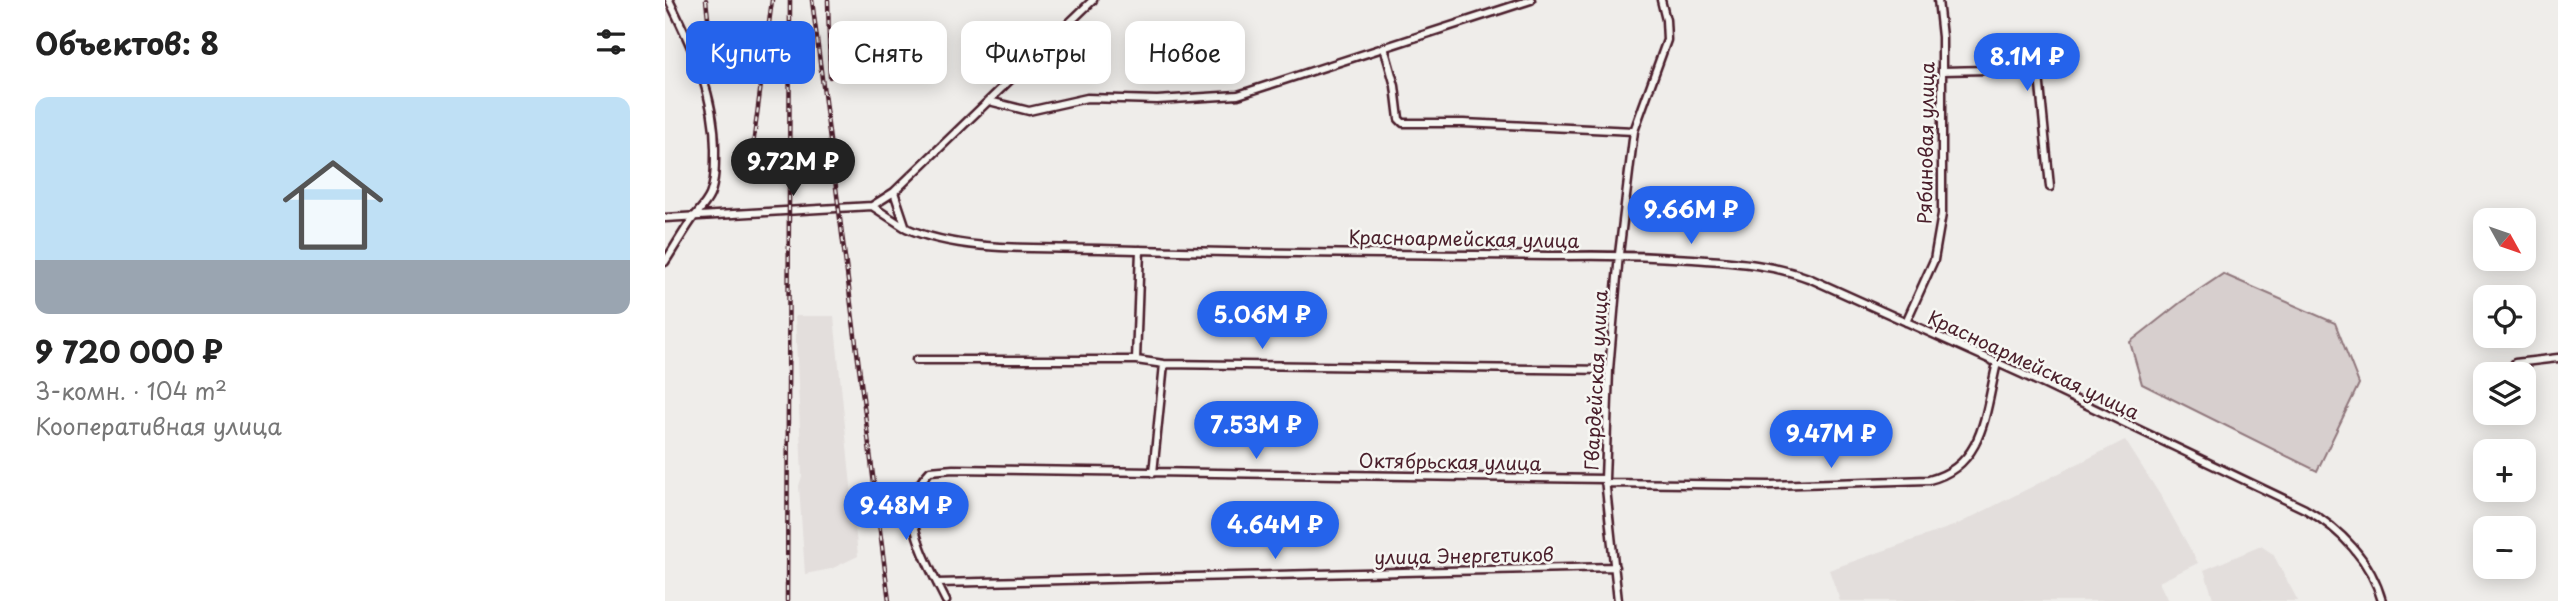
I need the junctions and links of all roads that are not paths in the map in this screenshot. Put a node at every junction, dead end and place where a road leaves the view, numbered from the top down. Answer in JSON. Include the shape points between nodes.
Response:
{"nodes":[{"id":1,"x":669,"y":0,"type":"edge"},
{"id":2,"x":1093,"y":0,"type":"edge"},
{"id":3,"x":1531,"y":0,"type":"edge"},
{"id":4,"x":1661,"y":0,"type":"edge"},
{"id":5,"x":1938,"y":0,"type":"edge"},
{"id":6,"x":1384,"y":47,"type":"junction"},
{"id":7,"x":1942,"y":71,"type":"junction"},
{"id":8,"x":989,"y":101,"type":"junction"},
{"id":9,"x":1634,"y":131,"type":"junction"},
{"id":10,"x":2050,"y":187,"type":"dead end"},
{"id":11,"x":894,"y":192,"type":"junction"},
{"id":12,"x":872,"y":206,"type":"junction"},
{"id":13,"x":665,"y":218,"type":"edge"},
{"id":14,"x":693,"y":218,"type":"junction"},
{"id":15,"x":906,"y":228,"type":"junction"},
{"id":16,"x":1140,"y":250,"type":"junction"},
{"id":17,"x":1619,"y":254,"type":"junction"},
{"id":18,"x":665,"y":262,"type":"edge"},
{"id":19,"x":1906,"y":322,"type":"junction"},
{"id":20,"x":2558,"y":358,"type":"edge"},
{"id":21,"x":916,"y":360,"type":"dead end"},
{"id":22,"x":1136,"y":360,"type":"junction"},
{"id":23,"x":2524,"y":362,"type":"edge"},
{"id":24,"x":1997,"y":363,"type":"junction"},
{"id":25,"x":1164,"y":364,"type":"junction"},
{"id":26,"x":1609,"y":370,"type":"junction"},
{"id":27,"x":1153,"y":473,"type":"junction"},
{"id":28,"x":1605,"y":481,"type":"junction"},
{"id":29,"x":1615,"y":567,"type":"junction"},
{"id":30,"x":937,"y":583,"type":"junction"},
{"id":31,"x":946,"y":601,"type":"edge"},
{"id":32,"x":1618,"y":601,"type":"edge"},
{"id":33,"x":2382,"y":601,"type":"edge"}],
"edges":[{"from":1,"to":14,"type":"street","via":[[708,89],[714,122],[711,192]]},
{"from":2,"to":8,"type":"street"},
{"from":3,"to":6,"type":"street"},
{"from":4,"to":9,"type":"street","name":"Гвардейская улица","via":[[1667,40]]},
{"from":5,"to":7,"type":"street","name":"Рябиновая улица"},
{"from":6,"to":8,"type":"street","via":[[1238,95],[1087,98],[1029,111]]},
{"from":6,"to":9,"type":"street","via":[[1403,123]]},
{"from":7,"to":10,"type":"street","via":[[2036,71]]},
{"from":7,"to":19,"type":"street","name":"Рябиновая улица","via":[[1939,240]]},
{"from":8,"to":11,"type":"street"},
{"from":9,"to":17,"type":"street","name":"Гвардейская улица"},
{"from":11,"to":12,"type":"street"},
{"from":11,"to":15,"type":"street"},
{"from":12,"to":14,"type":"street"},
{"from":12,"to":15,"type":"street","name":"Красноармейская улица"},
{"from":13,"to":14,"type":"street"},
{"from":14,"to":18,"type":"street"},
{"from":15,"to":16,"type":"street","name":"Красноармейская улица","via":[[931,238],[974,245]]},
{"from":16,"to":17,"type":"street","name":"Красноармейская улица"},
{"from":16,"to":22,"type":"street"},
{"from":17,"to":19,"type":"street","name":"Красноармейская улица","via":[[1780,268]]},
{"from":17,"to":26,"type":"street","name":"Гвардейская улица"},
{"from":19,"to":24,"type":"street","name":"Красноармейская улица"},
{"from":20,"to":23,"type":"street"},
{"from":21,"to":22,"type":"street"},
{"from":22,"to":25,"type":"street"},
{"from":24,"to":28,"type":"street","name":"Октябрьская улица","via":[[1977,442],[1962,465],[1941,477],[1769,485]]},
{"from":24,"to":33,"type":"street","name":"Красноармейская улица","via":[[2319,517],[2361,556]]},
{"from":25,"to":26,"type":"street"},
{"from":25,"to":27,"type":"street"},
{"from":26,"to":28,"type":"street","name":"Гвардейская улица"},
{"from":27,"to":28,"type":"street","name":"Октябрьская улица"},
{"from":27,"to":30,"type":"street","name":"Октябрьская улица","via":[[930,471],[912,501],[912,521]]},
{"from":28,"to":29,"type":"street","name":"Гвардейская улица"},
{"from":29,"to":30,"type":"street","name":"улица Энергетиков"},
{"from":29,"to":32,"type":"street","name":"Гвардейская улица"},
{"from":30,"to":31,"type":"street"}]}
